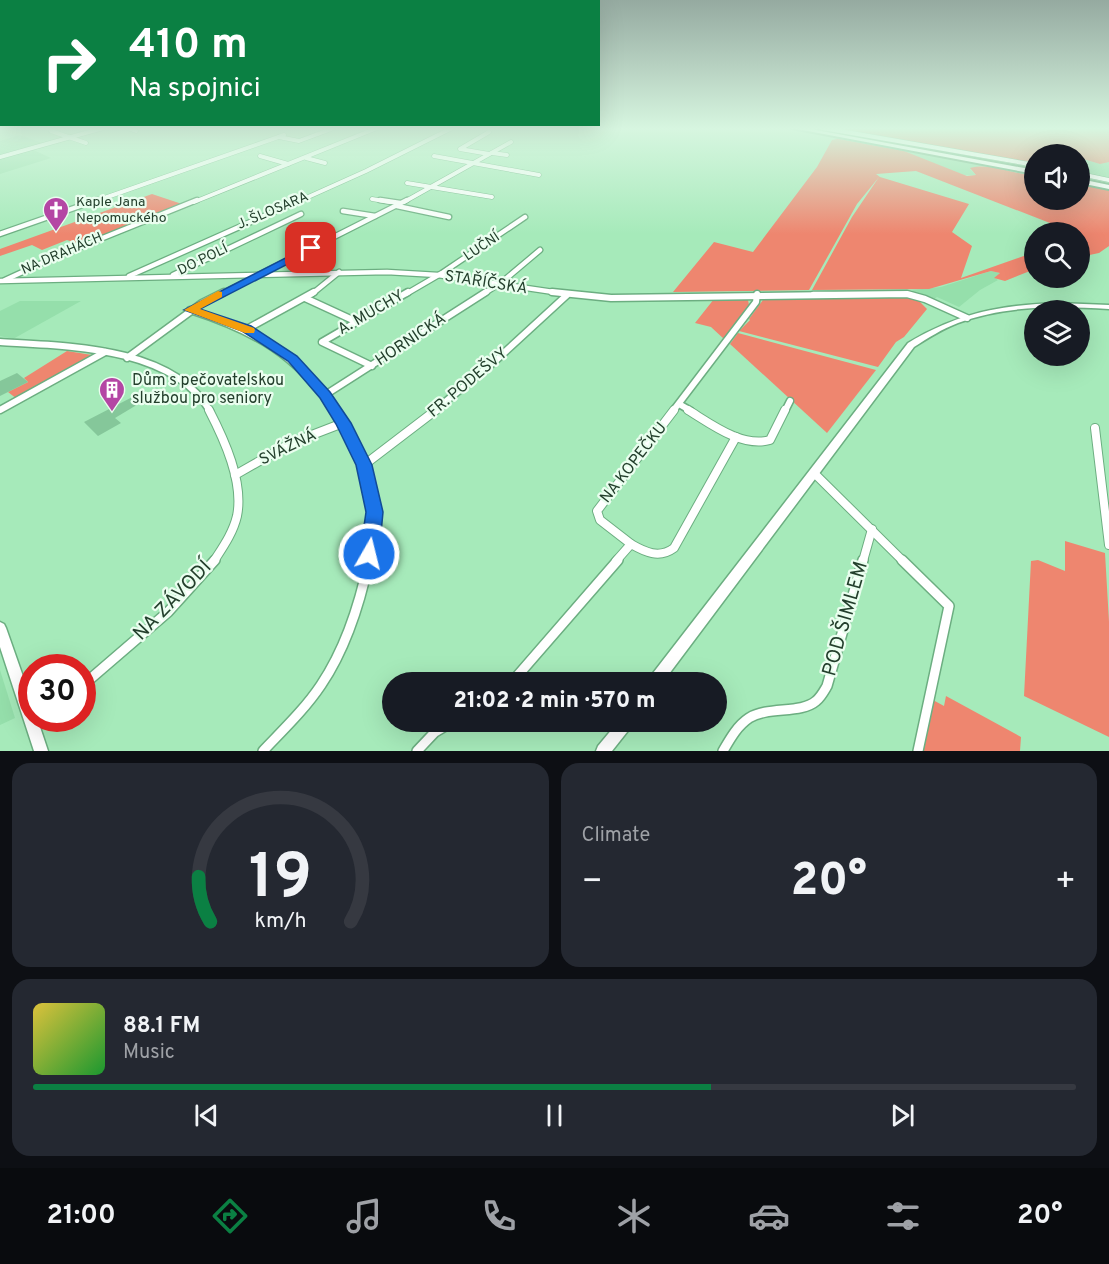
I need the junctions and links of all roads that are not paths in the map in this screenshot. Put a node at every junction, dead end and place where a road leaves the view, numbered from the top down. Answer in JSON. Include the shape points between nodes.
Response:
{"nodes":[{"id":1,"x":204,"y":163,"type":"edge"},
{"id":2,"x":285,"y":163,"type":"edge"},
{"id":3,"x":383,"y":163,"type":"edge"},
{"id":4,"x":474,"y":163,"type":"joint"},
{"id":5,"x":1000,"y":163,"type":"edge"},
{"id":6,"x":1002,"y":163,"type":"edge"},
{"id":7,"x":1004,"y":163,"type":"edge"},
{"id":8,"x":288,"y":164,"type":"joint"},
{"id":9,"x":1024,"y":167,"type":"edge"},
{"id":10,"x":1024,"y":167,"type":"edge"},
{"id":11,"x":1024,"y":167,"type":"edge"},
{"id":12,"x":539,"y":175,"type":"dead end"},
{"id":13,"x":1090,"y":180,"type":"edge"},
{"id":14,"x":408,"y":183,"type":"dead end"},
{"id":15,"x":1109,"y":184,"type":"edge"},
{"id":16,"x":434,"y":186,"type":"junction"},
{"id":17,"x":492,"y":197,"type":"dead end"},
{"id":18,"x":372,"y":199,"type":"dead end"},
{"id":19,"x":398,"y":204,"type":"junction"},
{"id":20,"x":343,"y":211,"type":"dead end"},
{"id":21,"x":302,"y":214,"type":"dead end"},
{"id":22,"x":376,"y":216,"type":"junction"},
{"id":23,"x":449,"y":217,"type":"dead end"},
{"id":24,"x":525,"y":217,"type":"dead end"},
{"id":25,"x":0,"y":234,"type":"edge"},
{"id":26,"x":540,"y":250,"type":"dead end"},
{"id":27,"x":339,"y":272,"type":"junction"},
{"id":28,"x":259,"y":273,"type":"junction"},
{"id":29,"x":438,"y":275,"type":"junction"},
{"id":30,"x":170,"y":276,"type":"junction"},
{"id":31,"x":126,"y":277,"type":"junction"},
{"id":32,"x":2,"y":281,"type":"edge"},
{"id":33,"x":495,"y":284,"type":"junction"},
{"id":34,"x":757,"y":294,"type":"junction"},
{"id":35,"x":567,"y":295,"type":"junction"},
{"id":36,"x":305,"y":298,"type":"junction"},
{"id":37,"x":1109,"y":307,"type":"edge"},
{"id":38,"x":190,"y":310,"type":"junction"},
{"id":39,"x":967,"y":318,"type":"junction"},
{"id":40,"x":357,"y":322,"type":"junction"},
{"id":41,"x":247,"y":328,"type":"junction"},
{"id":42,"x":0,"y":342,"type":"edge"},
{"id":43,"x":105,"y":352,"type":"junction"},
{"id":44,"x":127,"y":358,"type":"junction"},
{"id":45,"x":372,"y":366,"type":"junction"},
{"id":46,"x":325,"y":395,"type":"junction"},
{"id":47,"x":790,"y":400,"type":"dead end"},
{"id":48,"x":679,"y":404,"type":"junction"},
{"id":49,"x":0,"y":410,"type":"edge"},
{"id":50,"x":343,"y":423,"type":"junction"},
{"id":51,"x":1095,"y":428,"type":"dead end"},
{"id":52,"x":736,"y":437,"type":"junction"},
{"id":53,"x":364,"y":465,"type":"junction"},
{"id":54,"x":814,"y":472,"type":"junction"},
{"id":55,"x":235,"y":475,"type":"junction"},
{"id":56,"x":872,"y":529,"type":"junction"},
{"id":57,"x":631,"y":544,"type":"junction"},
{"id":58,"x":1109,"y":545,"type":"edge"},
{"id":59,"x":0,"y":628,"type":"edge"},
{"id":60,"x":521,"y":672,"type":"edge"},
{"id":61,"x":663,"y":672,"type":"edge"},
{"id":62,"x":18,"y":673,"type":"edge"},
{"id":63,"x":96,"y":674,"type":"edge"},
{"id":64,"x":39,"y":732,"type":"edge"},
{"id":65,"x":435,"y":732,"type":"edge"},
{"id":66,"x":618,"y":732,"type":"edge"},
{"id":67,"x":41,"y":751,"type":"edge"},
{"id":68,"x":262,"y":751,"type":"edge"},
{"id":69,"x":417,"y":751,"type":"edge"},
{"id":70,"x":603,"y":751,"type":"edge"},
{"id":71,"x":723,"y":751,"type":"edge"},
{"id":72,"x":918,"y":751,"type":"edge"}],
"edges":[{"from":1,"to":25,"type":"street"},
{"from":2,"to":8,"type":"street"},
{"from":3,"to":31,"type":"street","name":"J. ŠLOSARA"},
{"from":4,"to":12,"type":"street"},
{"from":4,"to":16,"type":"street"},
{"from":5,"to":9,"type":"highway"},
{"from":6,"to":10,"type":"highway"},
{"from":7,"to":11,"type":"street"},
{"from":8,"to":32,"type":"street","name":"NA DRAHÁCH"},
{"from":13,"to":15,"type":"highway"},
{"from":14,"to":16,"type":"street"},
{"from":16,"to":17,"type":"street"},
{"from":16,"to":19,"type":"street"},
{"from":18,"to":19,"type":"street"},
{"from":19,"to":22,"type":"street"},
{"from":19,"to":23,"type":"street"},
{"from":20,"to":22,"type":"street"},
{"from":21,"to":30,"type":"street","name":"DO POLÍ"},
{"from":22,"to":28,"type":"street"},
{"from":24,"to":29,"type":"street","name":"LUČNÍ"},
{"from":26,"to":33,"type":"street","name":"HORNICKÁ"},
{"from":27,"to":28,"type":"street","name":"STAŘÍČSKÁ"},
{"from":27,"to":29,"type":"street","name":"STAŘÍČSKÁ"},
{"from":27,"to":36,"type":"street"},
{"from":28,"to":30,"type":"street","name":"STAŘÍČSKÁ"},
{"from":28,"to":38,"type":"street"},
{"from":29,"to":33,"type":"street","name":"STAŘÍČSKÁ"},
{"from":29,"to":40,"type":"street","name":"A. MUCHY"},
{"from":30,"to":31,"type":"street","name":"STAŘÍČSKÁ"},
{"from":31,"to":32,"type":"street","name":"STAŘÍČSKÁ"},
{"from":33,"to":35,"type":"street","name":"STAŘÍČSKÁ"},
{"from":33,"to":45,"type":"street","name":"HORNICKÁ"},
{"from":34,"to":35,"type":"street","name":"STAŘÍČSKÁ","via":[[623,298]]},
{"from":34,"to":39,"type":"street","name":"STAŘÍČSKÁ","via":[[907,294]]},
{"from":34,"to":48,"type":"street","name":"NA KOPEČKU","via":[[756,302]]},
{"from":35,"to":53,"type":"street","name":"FR. PODEŠVY","via":[[487,368]]},
{"from":36,"to":40,"type":"street"},
{"from":36,"to":41,"type":"street"},
{"from":37,"to":39,"type":"street","via":[[1018,308]]},
{"from":38,"to":41,"type":"street"},
{"from":38,"to":44,"type":"street"},
{"from":39,"to":54,"type":"street","via":[[910,345]]},
{"from":40,"to":45,"type":"street","name":"A. MUCHY","via":[[322,342]]},
{"from":41,"to":46,"type":"street","via":[[292,358]]},
{"from":42,"to":43,"type":"street","name":"NA ZÁVODÍ"},
{"from":43,"to":44,"type":"street","name":"NA ZÁVODÍ"},
{"from":43,"to":49,"type":"street"},
{"from":44,"to":55,"type":"street","name":"NA ZÁVODÍ","via":[[168,372],[197,393],[211,413]]},
{"from":45,"to":46,"type":"street","name":"HORNICKÁ"},
{"from":46,"to":50,"type":"street"},
{"from":47,"to":52,"type":"street","via":[[766,443],[752,444]]},
{"from":48,"to":52,"type":"street"},
{"from":48,"to":57,"type":"street","name":"NA KOPEČKU","via":[[597,512],[600,520]]},
{"from":50,"to":53,"type":"street"},
{"from":50,"to":55,"type":"street","name":"SVÁŽNÁ","via":[[291,443]]},
{"from":51,"to":58,"type":"street"},
{"from":52,"to":57,"type":"street","name":"NA KOPEČKU","via":[[672,552],[652,555]]},
{"from":53,"to":68,"type":"street","via":[[374,512],[358,602],[322,683],[300,713]]},
{"from":54,"to":56,"type":"street","name":"POD ŠIMLEM"},
{"from":54,"to":61,"type":"street"},
{"from":55,"to":63,"type":"street","name":"NA ZÁVODÍ","via":[[239,500],[234,525],[204,574]]},
{"from":56,"to":71,"type":"street","name":"POD ŠIMLEM","via":[[827,686],[818,700],[747,718]]},
{"from":56,"to":72,"type":"street","name":"POD ŠIMLEM","via":[[949,606]]},
{"from":57,"to":60,"type":"street"},
{"from":59,"to":62,"type":"street"},
{"from":64,"to":67,"type":"street"},
{"from":65,"to":69,"type":"street"},
{"from":66,"to":70,"type":"street"}]}
